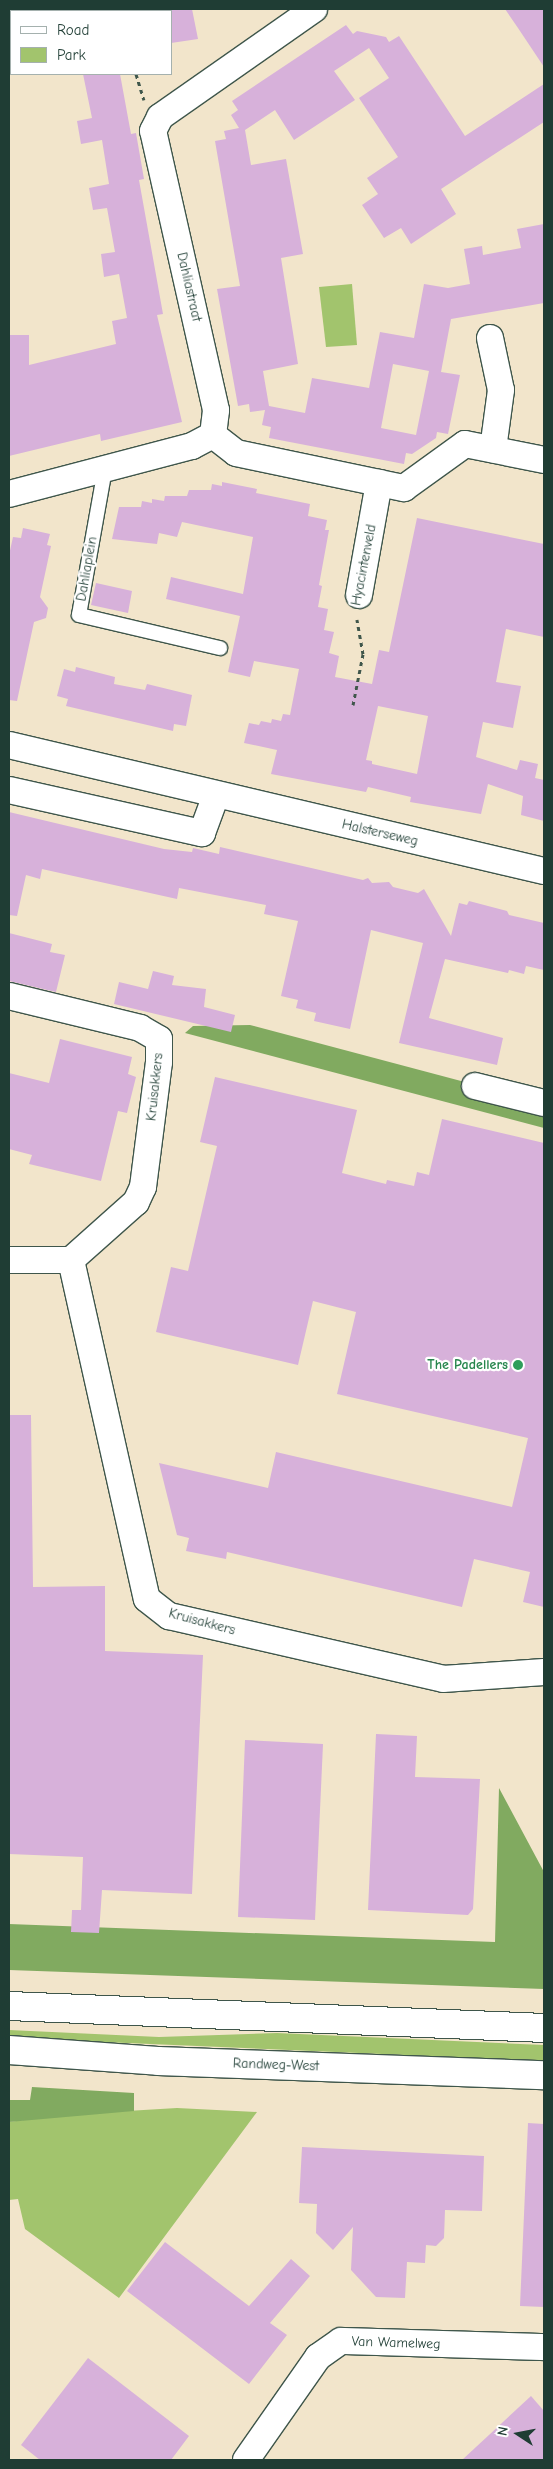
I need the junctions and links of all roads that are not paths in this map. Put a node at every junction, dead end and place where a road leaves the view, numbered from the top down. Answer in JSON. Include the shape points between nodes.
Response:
{"nodes":[{"id":1,"x":314,"y":9,"type":"edge"},
{"id":2,"x":490,"y":338,"type":"dead end"},
{"id":3,"x":213,"y":435,"type":"junction"},
{"id":4,"x":492,"y":449,"type":"junction"},
{"id":5,"x":544,"y":460,"type":"edge"},
{"id":6,"x":105,"y":469,"type":"junction"},
{"id":7,"x":379,"y":483,"type":"junction"},
{"id":8,"x":9,"y":494,"type":"edge"},
{"id":9,"x":359,"y":595,"type":"road end"},
{"id":10,"x":220,"y":648,"type":"dead end"},
{"id":11,"x":9,"y":745,"type":"edge"},
{"id":12,"x":9,"y":790,"type":"edge"},
{"id":13,"x":216,"y":795,"type":"junction"},
{"id":14,"x":544,"y":871,"type":"edge"},
{"id":15,"x":9,"y":996,"type":"edge"},
{"id":16,"x":475,"y":1086,"type":"dead end"},
{"id":17,"x":544,"y":1103,"type":"edge"},
{"id":18,"x":9,"y":1260,"type":"edge"},
{"id":19,"x":71,"y":1260,"type":"junction"},
{"id":20,"x":544,"y":1672,"type":"edge"},
{"id":21,"x":9,"y":2006,"type":"edge"},
{"id":22,"x":544,"y":2028,"type":"edge"},
{"id":23,"x":9,"y":2050,"type":"edge"},
{"id":24,"x":544,"y":2075,"type":"edge"},
{"id":25,"x":544,"y":2347,"type":"edge"},
{"id":26,"x":246,"y":2460,"type":"edge"}],
"edges":[{"from":1,"to":3,"type":"street","name":"Dahliastraat","via":[[160,116],[153,130],[216,410]]},
{"from":2,"to":4,"type":"street","via":[[501,390]]},
{"from":3,"to":6,"type":"street","via":[[192,446]]},
{"from":3,"to":7,"type":"street","via":[[236,453]]},
{"from":4,"to":5,"type":"street"},
{"from":4,"to":7,"type":"street","via":[[465,444],[404,488]]},
{"from":6,"to":8,"type":"street"},
{"from":6,"to":10,"type":"lane","name":"Dahliaplein","via":[[79,615]]},
{"from":7,"to":9,"type":"street","name":"Hyacintenveld"},
{"from":11,"to":13,"type":"street","name":"Halsterseweg"},
{"from":12,"to":13,"type":"street","via":[[202,833]]},
{"from":13,"to":14,"type":"street","name":"Halsterseweg"},
{"from":15,"to":19,"type":"street","name":"Kruisakkers","via":[[140,1028],[159,1039],[160,1062],[143,1187],[136,1202]]},
{"from":16,"to":17,"type":"street"},
{"from":18,"to":19,"type":"street"},
{"from":19,"to":20,"type":"street","name":"Kruisakkers","via":[[147,1599],[169,1616],[443,1679]]},
{"from":21,"to":22,"type":"main road"},
{"from":23,"to":24,"type":"main road","name":"Randweg-West","via":[[158,2061]]},
{"from":25,"to":26,"type":"street","name":"Van Wamelweg","via":[[341,2341],[318,2357]]}]}
